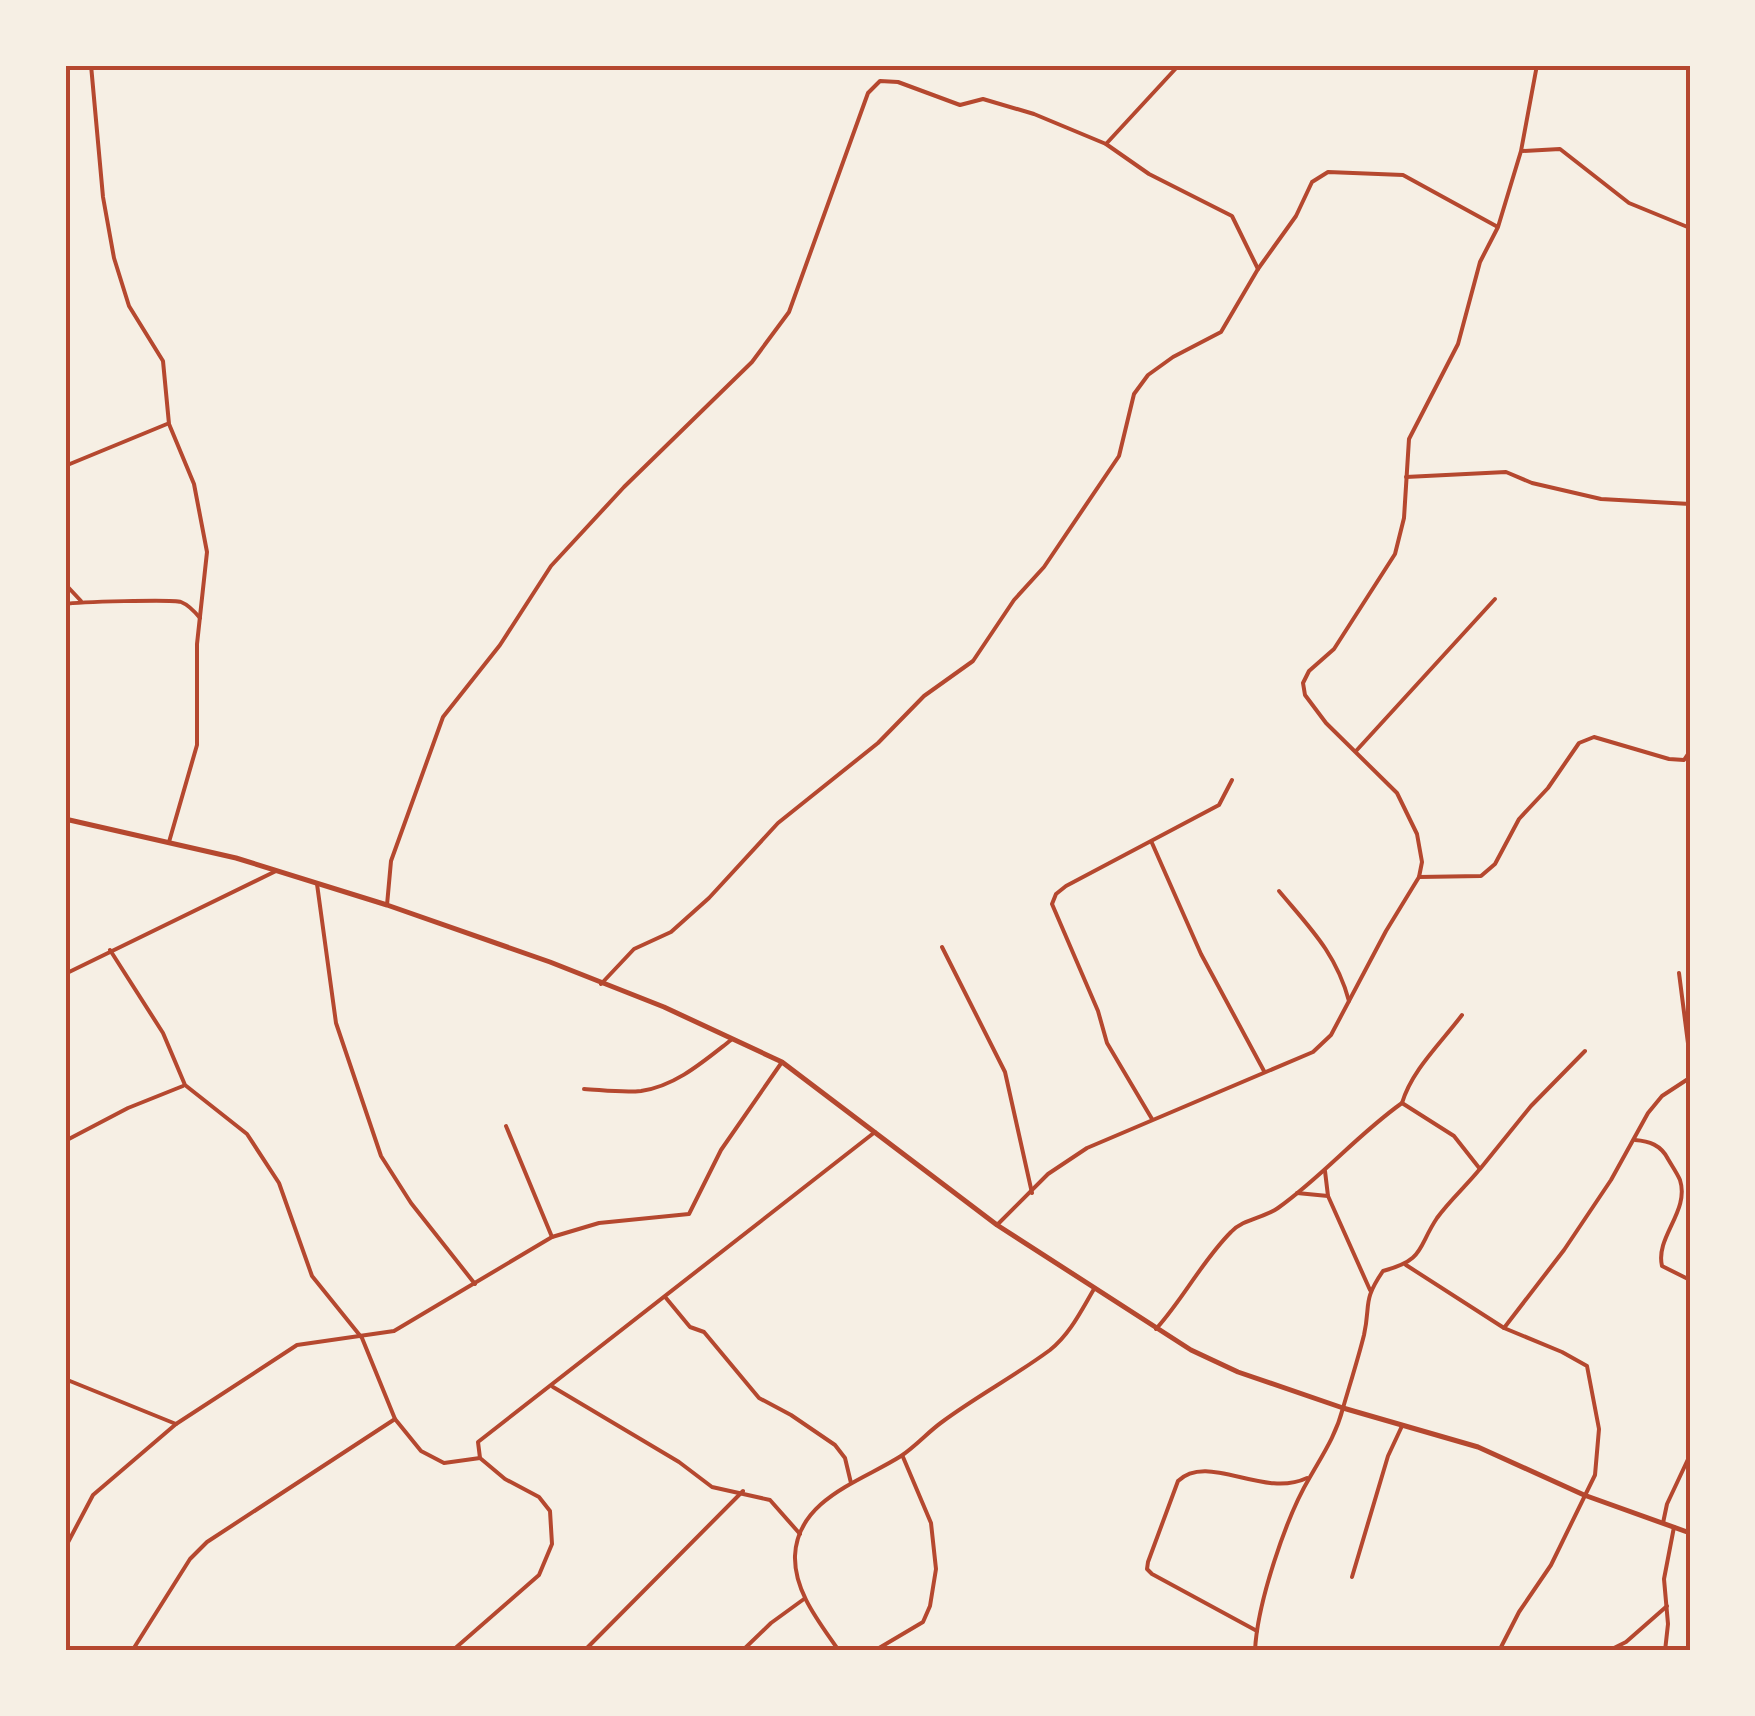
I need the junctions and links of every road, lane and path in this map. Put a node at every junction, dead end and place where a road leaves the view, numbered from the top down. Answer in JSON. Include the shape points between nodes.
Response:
{"nodes":[{"id":1,"x":91,"y":65,"type":"edge"},
{"id":2,"x":1179,"y":65,"type":"edge"},
{"id":3,"x":1537,"y":65,"type":"edge"},
{"id":4,"x":1106,"y":144,"type":"junction"},
{"id":5,"x":1521,"y":151,"type":"junction"},
{"id":6,"x":1498,"y":227,"type":"junction"},
{"id":7,"x":1690,"y":228,"type":"edge"},
{"id":8,"x":1258,"y":269,"type":"junction"},
{"id":9,"x":169,"y":424,"type":"junction"},
{"id":10,"x":65,"y":466,"type":"edge"},
{"id":11,"x":1406,"y":477,"type":"junction"},
{"id":12,"x":1690,"y":504,"type":"edge"},
{"id":13,"x":65,"y":522,"type":"edge"},
{"id":14,"x":65,"y":548,"type":"edge"},
{"id":15,"x":65,"y":573,"type":"edge"},
{"id":16,"x":1495,"y":599,"type":"dead end"},
{"id":17,"x":81,"y":601,"type":"junction"},
{"id":18,"x":65,"y":604,"type":"edge"},
{"id":19,"x":200,"y":618,"type":"junction"},
{"id":20,"x":1356,"y":751,"type":"junction"},
{"id":21,"x":1690,"y":751,"type":"edge"},
{"id":22,"x":1232,"y":780,"type":"dead end"},
{"id":23,"x":65,"y":819,"type":"edge"},
{"id":24,"x":169,"y":842,"type":"junction"},
{"id":25,"x":1152,"y":843,"type":"junction"},
{"id":26,"x":276,"y":871,"type":"junction"},
{"id":27,"x":1418,"y":877,"type":"junction"},
{"id":28,"x":317,"y":884,"type":"junction"},
{"id":29,"x":1279,"y":891,"type":"dead end"},
{"id":30,"x":387,"y":905,"type":"junction"},
{"id":31,"x":942,"y":947,"type":"dead end"},
{"id":32,"x":110,"y":950,"type":"junction"},
{"id":33,"x":1679,"y":973,"type":"dead end"},
{"id":34,"x":65,"y":974,"type":"edge"},
{"id":35,"x":602,"y":984,"type":"junction"},
{"id":36,"x":1349,"y":1001,"type":"junction"},
{"id":37,"x":1462,"y":1016,"type":"dead end"},
{"id":38,"x":731,"y":1040,"type":"junction"},
{"id":39,"x":1585,"y":1052,"type":"dead end"},
{"id":40,"x":1690,"y":1059,"type":"edge"},
{"id":41,"x":782,"y":1062,"type":"junction"},
{"id":42,"x":1690,"y":1068,"type":"edge"},
{"id":43,"x":1264,"y":1071,"type":"junction"},
{"id":44,"x":185,"y":1086,"type":"junction"},
{"id":45,"x":584,"y":1089,"type":"dead end"},
{"id":46,"x":1402,"y":1103,"type":"junction"},
{"id":47,"x":1152,"y":1119,"type":"junction"},
{"id":48,"x":506,"y":1126,"type":"dead end"},
{"id":49,"x":875,"y":1132,"type":"junction"},
{"id":50,"x":1634,"y":1140,"type":"junction"},
{"id":51,"x":65,"y":1141,"type":"edge"},
{"id":52,"x":1480,"y":1168,"type":"junction"},
{"id":53,"x":1325,"y":1169,"type":"junction"},
{"id":54,"x":1032,"y":1192,"type":"junction"},
{"id":55,"x":1298,"y":1193,"type":"junction"},
{"id":56,"x":1328,"y":1196,"type":"junction"},
{"id":57,"x":997,"y":1225,"type":"junction"},
{"id":58,"x":552,"y":1236,"type":"junction"},
{"id":59,"x":1406,"y":1265,"type":"junction"},
{"id":60,"x":1690,"y":1280,"type":"edge"},
{"id":61,"x":476,"y":1284,"type":"junction"},
{"id":62,"x":1094,"y":1289,"type":"junction"},
{"id":63,"x":1370,"y":1290,"type":"junction"},
{"id":64,"x":666,"y":1298,"type":"junction"},
{"id":65,"x":1504,"y":1328,"type":"junction"},
{"id":66,"x":1156,"y":1329,"type":"junction"},
{"id":67,"x":362,"y":1338,"type":"junction"},
{"id":68,"x":65,"y":1379,"type":"edge"},
{"id":69,"x":553,"y":1387,"type":"junction"},
{"id":70,"x":1343,"y":1408,"type":"junction"},
{"id":71,"x":396,"y":1419,"type":"junction"},
{"id":72,"x":176,"y":1424,"type":"junction"},
{"id":73,"x":1402,"y":1426,"type":"junction"},
{"id":74,"x":902,"y":1455,"type":"junction"},
{"id":75,"x":1690,"y":1455,"type":"edge"},
{"id":76,"x":480,"y":1458,"type":"junction"},
{"id":77,"x":1310,"y":1476,"type":"junction"},
{"id":78,"x":851,"y":1483,"type":"junction"},
{"id":79,"x":742,"y":1492,"type":"junction"},
{"id":80,"x":1584,"y":1495,"type":"junction"},
{"id":81,"x":1663,"y":1524,"type":"junction"},
{"id":82,"x":1674,"y":1528,"type":"junction"},
{"id":83,"x":1690,"y":1533,"type":"edge"},
{"id":84,"x":800,"y":1534,"type":"junction"},
{"id":85,"x":65,"y":1548,"type":"edge"},
{"id":86,"x":1352,"y":1577,"type":"dead end"},
{"id":87,"x":804,"y":1598,"type":"junction"},
{"id":88,"x":1667,"y":1606,"type":"junction"},
{"id":89,"x":1257,"y":1631,"type":"junction"},
{"id":90,"x":132,"y":1651,"type":"edge"},
{"id":91,"x":452,"y":1651,"type":"edge"},
{"id":92,"x":584,"y":1651,"type":"edge"},
{"id":93,"x":742,"y":1651,"type":"edge"},
{"id":94,"x":839,"y":1651,"type":"edge"},
{"id":95,"x":874,"y":1651,"type":"edge"},
{"id":96,"x":1255,"y":1651,"type":"edge"},
{"id":97,"x":1498,"y":1651,"type":"edge"},
{"id":98,"x":1608,"y":1651,"type":"edge"},
{"id":99,"x":1665,"y":1651,"type":"edge"}],
"edges":[{"from":1,"to":9,"type":"street","via":[[114,258],[128,306],[163,362]]},
{"from":2,"to":4,"type":"street"},
{"from":3,"to":5,"type":"street"},
{"from":4,"to":8,"type":"street","via":[[1232,216]]},
{"from":4,"to":30,"type":"street","via":[[983,99],[960,105],[898,82],[880,82],[868,93],[789,312],[752,362],[551,566],[500,646],[443,717],[391,861]]},
{"from":5,"to":6,"type":"street"},
{"from":5,"to":7,"type":"street","via":[[1560,150],[1629,204]]},
{"from":6,"to":8,"type":"street","via":[[1403,176],[1328,172],[1312,182]]},
{"from":6,"to":11,"type":"street","via":[[1480,262],[1458,344],[1409,439]]},
{"from":8,"to":35,"type":"street","via":[[1221,332],[1173,356],[1134,394],[1119,456],[973,661],[778,823],[684,921],[634,949]]},
{"from":9,"to":10,"type":"street"},
{"from":9,"to":19,"type":"street","via":[[194,484],[207,552]]},
{"from":11,"to":12,"type":"street","via":[[1506,472],[1600,498]]},
{"from":11,"to":20,"type":"street","via":[[1395,554],[1334,649],[1303,683],[1326,722]]},
{"from":13,"to":14,"type":"street"},
{"from":15,"to":17,"type":"street"},
{"from":16,"to":20,"type":"street"},
{"from":17,"to":18,"type":"street"},
{"from":17,"to":19,"type":"street","via":[[178,600]]},
{"from":19,"to":24,"type":"street","via":[[197,745]]},
{"from":20,"to":27,"type":"street","via":[[1397,793],[1417,834]]},
{"from":21,"to":27,"type":"street","via":[[1684,760],[1670,759],[1594,736],[1579,743],[1481,876]]},
{"from":22,"to":25,"type":"street","via":[[1219,805]]},
{"from":23,"to":24,"type":"street"},
{"from":24,"to":26,"type":"street"},
{"from":25,"to":43,"type":"street"},
{"from":25,"to":47,"type":"street","via":[[1066,886],[1052,904],[1107,1042]]},
{"from":26,"to":28,"type":"street"},
{"from":26,"to":32,"type":"street"},
{"from":27,"to":36,"type":"street"},
{"from":28,"to":30,"type":"street"},
{"from":28,"to":61,"type":"street","via":[[336,1023],[381,1156]]},
{"from":29,"to":36,"type":"street","via":[[1331,953]]},
{"from":30,"to":35,"type":"street"},
{"from":31,"to":54,"type":"street","via":[[1005,1072]]},
{"from":32,"to":34,"type":"street"},
{"from":32,"to":44,"type":"street","via":[[163,1033]]},
{"from":33,"to":40,"type":"street"},
{"from":35,"to":38,"type":"street"},
{"from":36,"to":43,"type":"street","via":[[1313,1052]]},
{"from":37,"to":46,"type":"street","via":[[1412,1076]]},
{"from":38,"to":41,"type":"street"},
{"from":38,"to":45,"type":"street","via":[[688,1074],[660,1085]]},
{"from":39,"to":52,"type":"street"},
{"from":41,"to":49,"type":"street"},
{"from":41,"to":58,"type":"street","via":[[721,1150],[690,1214]]},
{"from":42,"to":50,"type":"street","via":[[1688,1078],[1648,1113]]},
{"from":43,"to":47,"type":"street"},
{"from":44,"to":51,"type":"street"},
{"from":44,"to":67,"type":"street","via":[[247,1134],[279,1183],[312,1276]]},
{"from":46,"to":52,"type":"street","via":[[1454,1136]]},
{"from":46,"to":53,"type":"street"},
{"from":47,"to":54,"type":"street","via":[[1087,1148]]},
{"from":48,"to":58,"type":"street"},
{"from":49,"to":57,"type":"street"},
{"from":49,"to":64,"type":"street"},
{"from":50,"to":60,"type":"street","via":[[1663,1150],[1681,1182],[1677,1215],[1659,1254],[1662,1266]]},
{"from":50,"to":65,"type":"street"},
{"from":52,"to":59,"type":"street"},
{"from":53,"to":55,"type":"street"},
{"from":53,"to":56,"type":"street"},
{"from":54,"to":57,"type":"street"},
{"from":55,"to":56,"type":"street"},
{"from":55,"to":66,"type":"street","via":[[1235,1227]]},
{"from":56,"to":63,"type":"street"},
{"from":57,"to":62,"type":"street"},
{"from":58,"to":61,"type":"street"},
{"from":59,"to":63,"type":"street","via":[[1383,1271]]},
{"from":59,"to":65,"type":"street"},
{"from":61,"to":67,"type":"street","via":[[394,1331]]},
{"from":62,"to":66,"type":"street"},
{"from":62,"to":74,"type":"street","via":[[1051,1349]]},
{"from":63,"to":70,"type":"street"},
{"from":64,"to":69,"type":"street"},
{"from":64,"to":78,"type":"street","via":[[759,1398],[835,1446]]},
{"from":65,"to":80,"type":"street","via":[[1587,1366],[1599,1430],[1595,1475]]},
{"from":66,"to":70,"type":"street","via":[[1238,1372]]},
{"from":67,"to":71,"type":"street"},
{"from":67,"to":72,"type":"street","via":[[298,1345]]},
{"from":68,"to":72,"type":"street"},
{"from":69,"to":76,"type":"street","via":[[478,1442]]},
{"from":69,"to":79,"type":"street","via":[[712,1487]]},
{"from":70,"to":73,"type":"street"},
{"from":70,"to":77,"type":"street"},
{"from":71,"to":76,"type":"street","via":[[420,1451],[444,1462]]},
{"from":71,"to":90,"type":"street","via":[[207,1542]]},
{"from":72,"to":85,"type":"street","via":[[94,1495]]},
{"from":73,"to":80,"type":"street","via":[[1478,1447]]},
{"from":73,"to":86,"type":"street"},
{"from":74,"to":78,"type":"street"},
{"from":74,"to":95,"type":"street","via":[[930,1523],[936,1568],[922,1622]]},
{"from":75,"to":81,"type":"street"},
{"from":76,"to":91,"type":"street","via":[[539,1497],[550,1511],[552,1544],[539,1575]]},
{"from":77,"to":89,"type":"street"},
{"from":77,"to":89,"type":"street","via":[[1292,1485],[1266,1485],[1210,1472],[1184,1474],[1148,1562],[1152,1574]]},
{"from":78,"to":84,"type":"street","via":[[829,1497]]},
{"from":79,"to":84,"type":"street","via":[[770,1500]]},
{"from":79,"to":92,"type":"street"},
{"from":80,"to":81,"type":"street"},
{"from":80,"to":97,"type":"street"},
{"from":81,"to":82,"type":"street"},
{"from":82,"to":83,"type":"street"},
{"from":82,"to":88,"type":"street","via":[[1664,1579]]},
{"from":84,"to":87,"type":"street","via":[[795,1557]]},
{"from":87,"to":93,"type":"street"},
{"from":87,"to":94,"type":"street"},
{"from":88,"to":98,"type":"street"},
{"from":88,"to":99,"type":"street"},
{"from":89,"to":96,"type":"street"}]}
